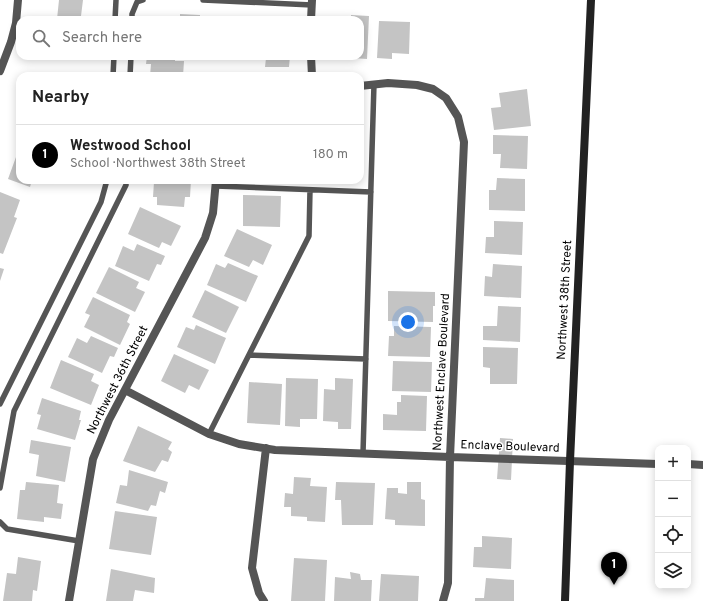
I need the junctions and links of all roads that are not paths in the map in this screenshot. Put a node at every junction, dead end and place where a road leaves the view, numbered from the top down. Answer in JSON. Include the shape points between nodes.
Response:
{"nodes":[{"id":1,"x":18,"y":0,"type":"edge"},
{"id":2,"x":116,"y":0,"type":"edge"},
{"id":3,"x":143,"y":0,"type":"edge"},
{"id":4,"x":203,"y":0,"type":"edge"},
{"id":5,"x":591,"y":0,"type":"edge"},
{"id":6,"x":312,"y":3,"type":"edge"},
{"id":7,"x":17,"y":16,"type":"edge"},
{"id":8,"x":115,"y":16,"type":"edge"},
{"id":9,"x":132,"y":16,"type":"edge"},
{"id":10,"x":312,"y":16,"type":"edge"},
{"id":11,"x":16,"y":23,"type":"edge"},
{"id":12,"x":114,"y":60,"type":"edge"},
{"id":13,"x":131,"y":60,"type":"edge"},
{"id":14,"x":311,"y":60,"type":"edge"},
{"id":15,"x":0,"y":71,"type":"edge"},
{"id":16,"x":113,"y":72,"type":"edge"},
{"id":17,"x":130,"y":72,"type":"edge"},
{"id":18,"x":312,"y":72,"type":"edge"},
{"id":19,"x":374,"y":84,"type":"junction"},
{"id":20,"x":364,"y":85,"type":"edge"},
{"id":21,"x":106,"y":184,"type":"edge"},
{"id":22,"x":126,"y":184,"type":"edge"},
{"id":23,"x":216,"y":184,"type":"edge"},
{"id":24,"x":229,"y":184,"type":"edge"},
{"id":25,"x":310,"y":190,"type":"junction"},
{"id":26,"x":371,"y":192,"type":"junction"},
{"id":27,"x":249,"y":355,"type":"junction"},
{"id":28,"x":366,"y":359,"type":"junction"},
{"id":29,"x":125,"y":390,"type":"junction"},
{"id":30,"x":0,"y":404,"type":"edge"},
{"id":31,"x":209,"y":434,"type":"junction"},
{"id":32,"x":266,"y":448,"type":"junction"},
{"id":33,"x":363,"y":453,"type":"junction"},
{"id":34,"x":450,"y":457,"type":"junction"},
{"id":35,"x":570,"y":461,"type":"junction"},
{"id":36,"x":655,"y":464,"type":"edge"},
{"id":37,"x":691,"y":464,"type":"edge"},
{"id":38,"x":703,"y":465,"type":"edge"},
{"id":39,"x":0,"y":488,"type":"edge"},
{"id":40,"x":0,"y":522,"type":"edge"},
{"id":41,"x":79,"y":541,"type":"junction"},
{"id":42,"x":69,"y":601,"type":"edge"},
{"id":43,"x":264,"y":601,"type":"edge"},
{"id":44,"x":444,"y":601,"type":"edge"},
{"id":45,"x":565,"y":601,"type":"edge"}],
"edges":[{"from":1,"to":7,"type":"street"},
{"from":2,"to":8,"type":"lane"},
{"from":3,"to":9,"type":"lane","via":[[137,2]]},
{"from":4,"to":6,"type":"lane"},
{"from":5,"to":35,"type":"main road","name":"Northwest 38th Street"},
{"from":6,"to":10,"type":"street"},
{"from":11,"to":15,"type":"street"},
{"from":12,"to":16,"type":"lane"},
{"from":13,"to":17,"type":"lane"},
{"from":14,"to":18,"type":"street"},
{"from":19,"to":20,"type":"street"},
{"from":19,"to":26,"type":"lane"},
{"from":19,"to":34,"type":"street","name":"Northwest Enclave Boulevard","via":[[417,85],[432,89],[446,98],[458,117],[464,142]]},
{"from":21,"to":30,"type":"lane","via":[[101,202]]},
{"from":22,"to":39,"type":"lane","via":[[14,411]]},
{"from":23,"to":29,"type":"street","name":"Northwest 36th Street","via":[[213,213],[205,238]]},
{"from":24,"to":25,"type":"lane"},
{"from":25,"to":26,"type":"lane"},
{"from":25,"to":27,"type":"lane","via":[[309,236]]},
{"from":26,"to":28,"type":"lane"},
{"from":27,"to":28,"type":"lane"},
{"from":27,"to":31,"type":"lane"},
{"from":28,"to":33,"type":"lane"},
{"from":29,"to":31,"type":"street","name":"Northwest Enclave Boulevard"},
{"from":29,"to":41,"type":"street","name":"Northwest 36th Street","via":[[109,420],[94,459]]},
{"from":31,"to":32,"type":"street","name":"Northwest Enclave Boulevard","via":[[239,444]]},
{"from":32,"to":33,"type":"street","name":"Northwest Enclave Boulevard"},
{"from":32,"to":43,"type":"street","via":[[252,568]]},
{"from":33,"to":34,"type":"street","name":"Northwest Enclave Boulevard"},
{"from":34,"to":35,"type":"street","name":"Enclave Boulevard"},
{"from":34,"to":44,"type":"street","via":[[448,583]]},
{"from":35,"to":36,"type":"street","name":"Enclave Boulevard"},
{"from":35,"to":45,"type":"main road","name":"Northwest 38th Street"},
{"from":37,"to":38,"type":"street"},
{"from":40,"to":41,"type":"lane","via":[[6,529]]},
{"from":41,"to":42,"type":"street","name":"Northwest 36th Street"}]}
